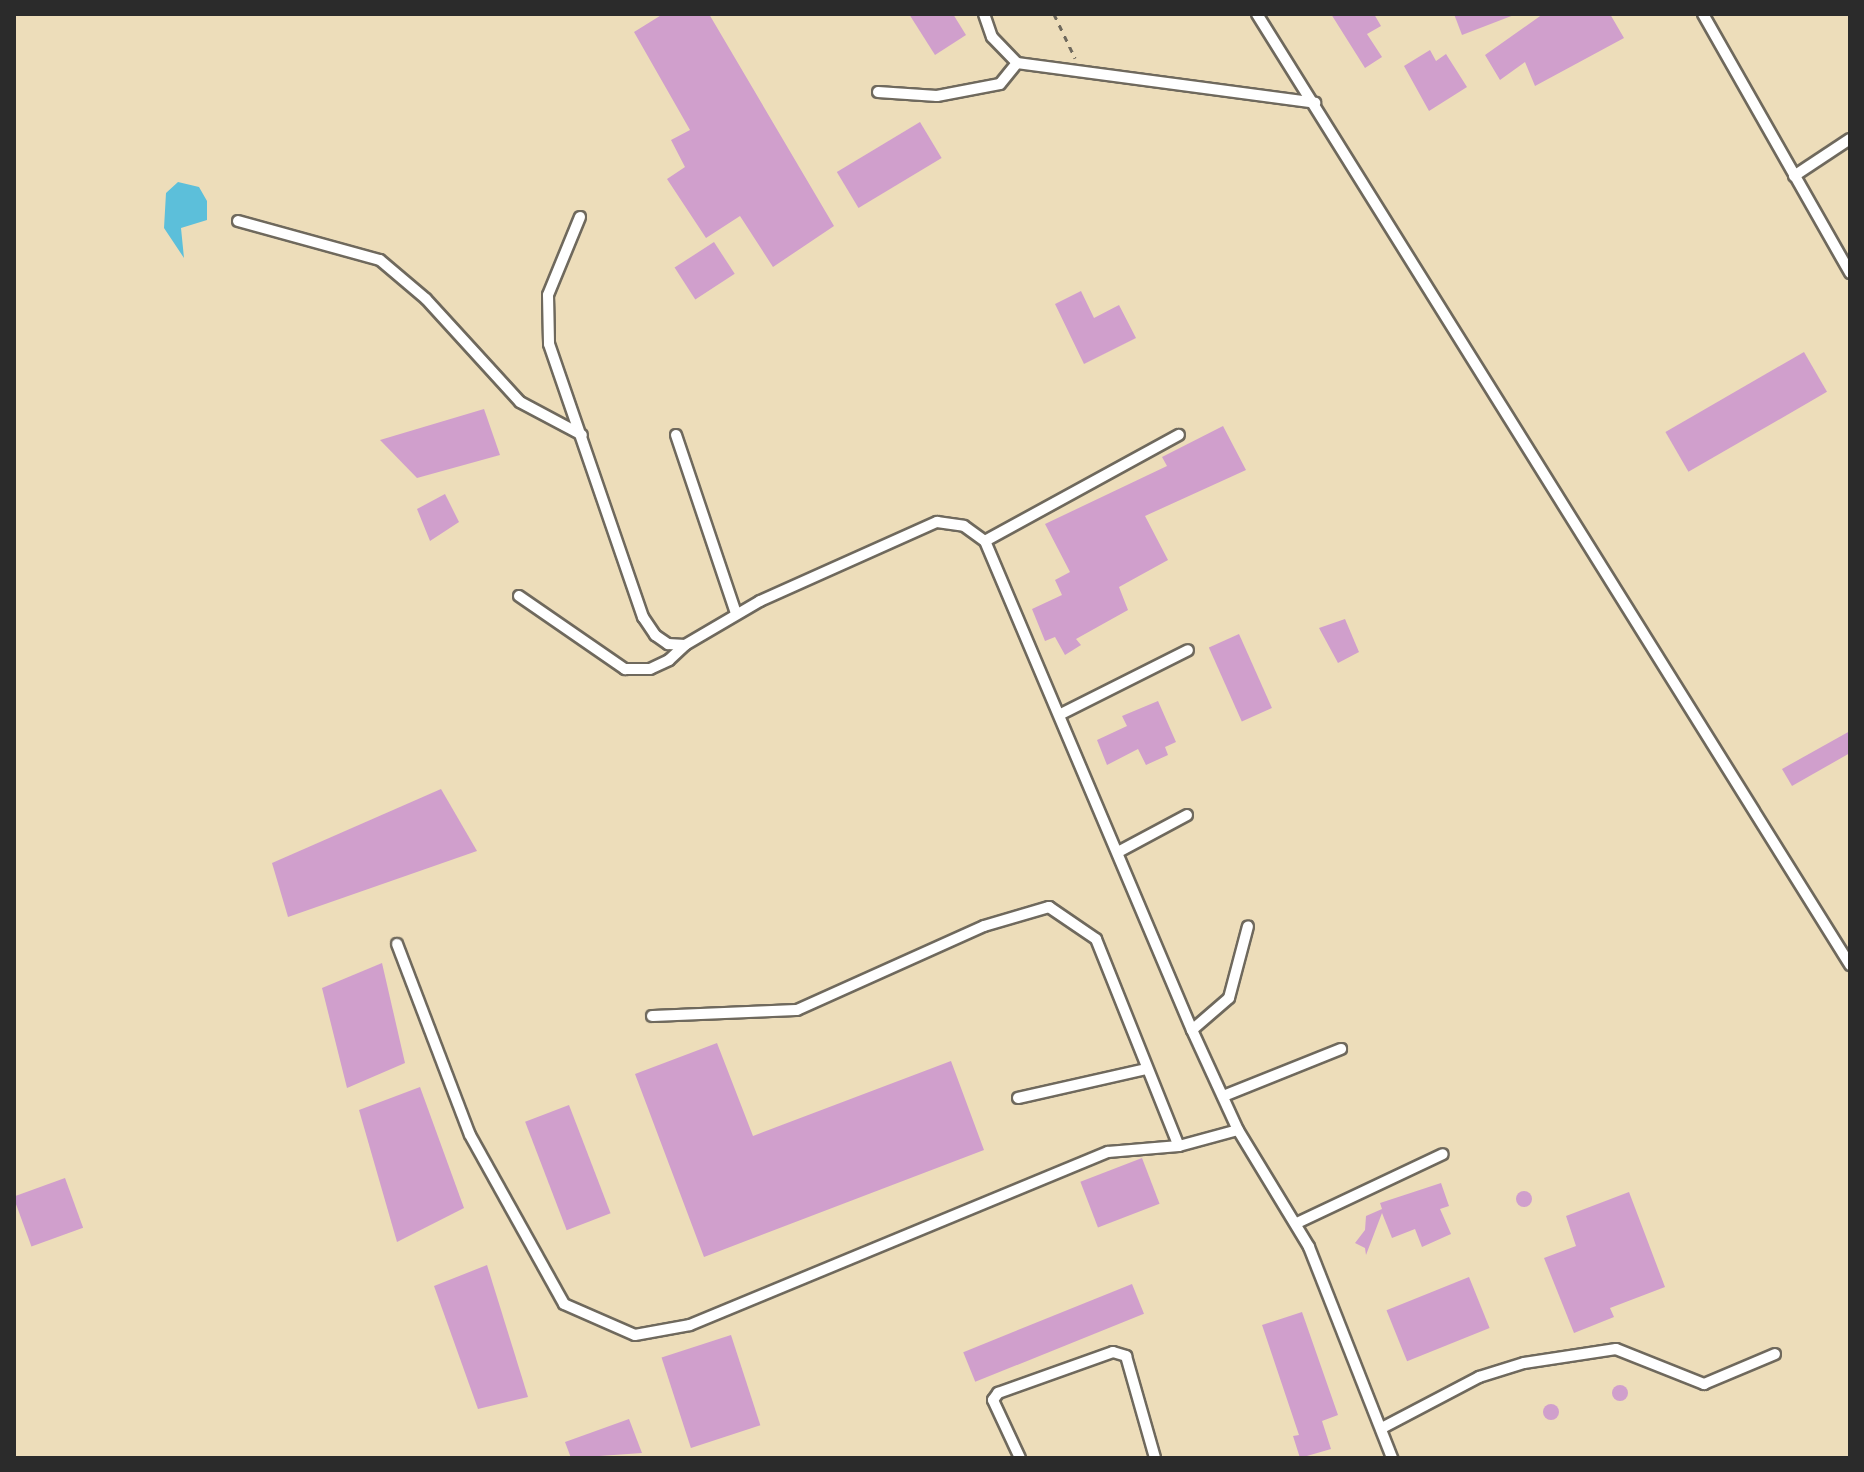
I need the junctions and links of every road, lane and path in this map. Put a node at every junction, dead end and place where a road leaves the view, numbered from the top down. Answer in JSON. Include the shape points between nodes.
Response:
{"nodes":[{"id":1,"x":984,"y":14,"type":"edge"},
{"id":2,"x":1054,"y":14,"type":"edge"},
{"id":3,"x":1257,"y":14,"type":"edge"},
{"id":4,"x":1703,"y":14,"type":"edge"},
{"id":5,"x":1017,"y":63,"type":"junction"},
{"id":6,"x":1081,"y":70,"type":"junction"},
{"id":7,"x":878,"y":92,"type":"dead end"},
{"id":8,"x":1315,"y":103,"type":"junction"},
{"id":9,"x":1850,"y":139,"type":"edge"},
{"id":10,"x":1794,"y":176,"type":"junction"},
{"id":11,"x":580,"y":217,"type":"dead end"},
{"id":12,"x":238,"y":221,"type":"dead end"},
{"id":13,"x":1850,"y":273,"type":"edge"},
{"id":14,"x":582,"y":435,"type":"junction"},
{"id":15,"x":676,"y":435,"type":"dead end"},
{"id":16,"x":1179,"y":435,"type":"dead end"},
{"id":17,"x":985,"y":541,"type":"junction"},
{"id":18,"x":519,"y":596,"type":"dead end"},
{"id":19,"x":736,"y":613,"type":"junction"},
{"id":20,"x":685,"y":645,"type":"junction"},
{"id":21,"x":1188,"y":650,"type":"dead end"},
{"id":22,"x":1061,"y":714,"type":"junction"},
{"id":23,"x":1187,"y":815,"type":"dead end"},
{"id":24,"x":1120,"y":851,"type":"junction"},
{"id":25,"x":1248,"y":926,"type":"dead end"},
{"id":26,"x":397,"y":944,"type":"dead end"},
{"id":27,"x":1850,"y":965,"type":"edge"},
{"id":28,"x":652,"y":1016,"type":"dead end"},
{"id":29,"x":1192,"y":1030,"type":"junction"},
{"id":30,"x":1341,"y":1049,"type":"dead end"},
{"id":31,"x":1147,"y":1069,"type":"junction"},
{"id":32,"x":1226,"y":1095,"type":"junction"},
{"id":33,"x":1018,"y":1098,"type":"dead end"},
{"id":34,"x":1238,"y":1130,"type":"junction"},
{"id":35,"x":1179,"y":1146,"type":"junction"},
{"id":36,"x":1443,"y":1154,"type":"dead end"},
{"id":37,"x":1297,"y":1223,"type":"junction"},
{"id":38,"x":1775,"y":1354,"type":"dead end"},
{"id":39,"x":1382,"y":1428,"type":"junction"},
{"id":40,"x":1020,"y":1458,"type":"edge"},
{"id":41,"x":1155,"y":1458,"type":"edge"},
{"id":42,"x":1392,"y":1458,"type":"edge"}],
"edges":[{"from":1,"to":5,"type":"lane","via":[[992,37]]},
{"from":2,"to":6,"type":"path"},
{"from":3,"to":8,"type":"lane"},
{"from":4,"to":10,"type":"lane"},
{"from":5,"to":6,"type":"lane"},
{"from":5,"to":7,"type":"lane","via":[[1000,84],[963,92]]},
{"from":6,"to":8,"type":"lane"},
{"from":8,"to":27,"type":"lane"},
{"from":9,"to":10,"type":"lane"},
{"from":10,"to":13,"type":"lane"},
{"from":11,"to":14,"type":"lane","via":[[548,295],[549,344]]},
{"from":12,"to":14,"type":"lane","via":[[380,260],[426,299],[520,402]]},
{"from":14,"to":20,"type":"lane","via":[[643,617],[668,644]]},
{"from":15,"to":19,"type":"lane"},
{"from":16,"to":17,"type":"lane"},
{"from":17,"to":19,"type":"lane","via":[[964,526],[937,522]]},
{"from":17,"to":22,"type":"lane"},
{"from":18,"to":20,"type":"lane","via":[[625,669],[650,669]]},
{"from":19,"to":20,"type":"lane"},
{"from":21,"to":22,"type":"lane"},
{"from":22,"to":24,"type":"lane"},
{"from":23,"to":24,"type":"lane"},
{"from":24,"to":29,"type":"lane"},
{"from":25,"to":29,"type":"lane","via":[[1229,998]]},
{"from":26,"to":35,"type":"lane","via":[[470,1135],[564,1304],[635,1335],[690,1325],[1108,1152]]},
{"from":28,"to":31,"type":"lane","via":[[797,1010],[984,926],[1049,907],[1096,939]]},
{"from":29,"to":32,"type":"lane"},
{"from":30,"to":32,"type":"lane"},
{"from":31,"to":33,"type":"lane"},
{"from":31,"to":35,"type":"lane"},
{"from":32,"to":34,"type":"lane"},
{"from":34,"to":35,"type":"lane"},
{"from":34,"to":37,"type":"lane"},
{"from":36,"to":37,"type":"lane"},
{"from":37,"to":39,"type":"lane"},
{"from":38,"to":39,"type":"lane","via":[[1704,1384],[1616,1349],[1524,1363],[1479,1377]]},
{"from":39,"to":42,"type":"lane"},
{"from":40,"to":41,"type":"lane","via":[[993,1400],[998,1393],[1113,1352],[1126,1356]]}]}
